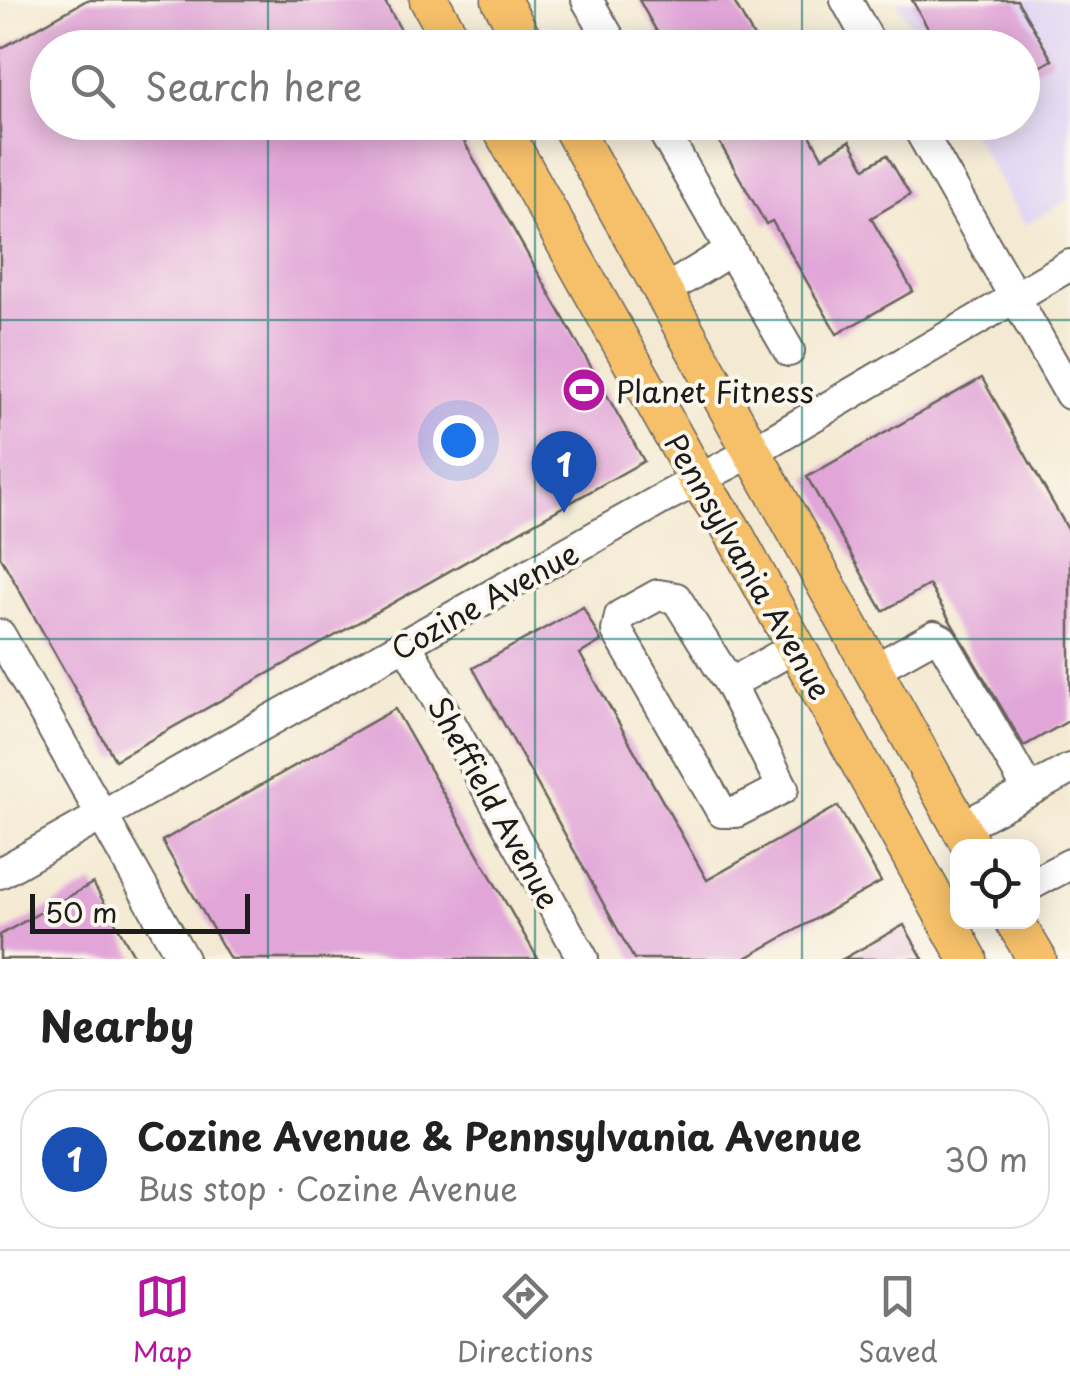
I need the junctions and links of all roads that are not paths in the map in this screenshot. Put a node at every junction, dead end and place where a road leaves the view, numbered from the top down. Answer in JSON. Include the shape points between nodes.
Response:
{"nodes":[{"id":1,"x":429,"y":0,"type":"edge"},
{"id":2,"x":501,"y":0,"type":"edge"},
{"id":3,"x":587,"y":0,"type":"edge"},
{"id":4,"x":846,"y":0,"type":"edge"},
{"id":5,"x":446,"y":30,"type":"edge"},
{"id":6,"x":518,"y":30,"type":"edge"},
{"id":7,"x":604,"y":30,"type":"edge"},
{"id":8,"x":863,"y":30,"type":"edge"},
{"id":9,"x":508,"y":140,"type":"edge"},
{"id":10,"x":579,"y":140,"type":"edge"},
{"id":11,"x":668,"y":140,"type":"edge"},
{"id":12,"x":925,"y":140,"type":"edge"},
{"id":13,"x":731,"y":250,"type":"junction"},
{"id":14,"x":1070,"y":265,"type":"edge"},
{"id":15,"x":663,"y":292,"type":"junction"},
{"id":16,"x":1014,"y":297,"type":"junction"},
{"id":17,"x":789,"y":350,"type":"dead end"},
{"id":18,"x":1070,"y":394,"type":"edge"},
{"id":19,"x":752,"y":452,"type":"junction"},
{"id":20,"x":698,"y":480,"type":"junction"},
{"id":21,"x":0,"y":636,"type":"edge"},
{"id":22,"x":406,"y":644,"type":"junction"},
{"id":23,"x":797,"y":646,"type":"junction"},
{"id":24,"x":873,"y":670,"type":"junction"},
{"id":25,"x":730,"y":684,"type":"junction"},
{"id":26,"x":1070,"y":770,"type":"edge"},
{"id":27,"x":1030,"y":791,"type":"junction"},
{"id":28,"x":102,"y":816,"type":"junction"},
{"id":29,"x":965,"y":838,"type":"edge"},
{"id":30,"x":1070,"y":864,"type":"edge"},
{"id":31,"x":0,"y":873,"type":"edge"},
{"id":32,"x":1040,"y":880,"type":"edge"},
{"id":33,"x":1019,"y":929,"type":"edge"},
{"id":34,"x":183,"y":959,"type":"edge"},
{"id":35,"x":584,"y":959,"type":"edge"},
{"id":36,"x":968,"y":959,"type":"edge"},
{"id":37,"x":1036,"y":959,"type":"edge"}],
"edges":[{"from":1,"to":5,"type":"main road"},
{"from":2,"to":6,"type":"main road"},
{"from":3,"to":7,"type":"street"},
{"from":4,"to":8,"type":"street"},
{"from":9,"to":20,"type":"main road","name":"Pennsylvania Avenue"},
{"from":10,"to":15,"type":"main road","name":"Pennsylvania Avenue"},
{"from":11,"to":13,"type":"street"},
{"from":12,"to":16,"type":"street"},
{"from":13,"to":15,"type":"street"},
{"from":13,"to":17,"type":"street"},
{"from":14,"to":16,"type":"street","name":"Cozine Avenue"},
{"from":15,"to":19,"type":"main road","name":"Pennsylvania Avenue"},
{"from":16,"to":18,"type":"street"},
{"from":16,"to":19,"type":"street","name":"Cozine Avenue"},
{"from":19,"to":20,"type":"street","name":"Cozine Avenue"},
{"from":19,"to":24,"type":"main road","name":"Pennsylvania Avenue"},
{"from":20,"to":22,"type":"street","name":"Cozine Avenue"},
{"from":20,"to":23,"type":"main road","name":"Pennsylvania Avenue"},
{"from":21,"to":28,"type":"street"},
{"from":22,"to":28,"type":"street","name":"Cozine Avenue"},
{"from":22,"to":35,"type":"street","name":"Sheffield Avenue"},
{"from":23,"to":25,"type":"street"},
{"from":23,"to":36,"type":"main road","name":"Pennsylvania Avenue"},
{"from":24,"to":27,"type":"street","via":[[934,636],[942,640]]},
{"from":24,"to":29,"type":"main road","name":"Pennsylvania Avenue"},
{"from":25,"to":25,"type":"street","via":[[676,598],[658,595],[620,616],[617,631],[722,812],[736,812],[783,788]]},
{"from":26,"to":27,"type":"street"},
{"from":27,"to":29,"type":"street"},
{"from":28,"to":31,"type":"street","name":"Cozine Avenue"},
{"from":28,"to":34,"type":"street"},
{"from":30,"to":32,"type":"street"},
{"from":33,"to":37,"type":"main road"}]}
